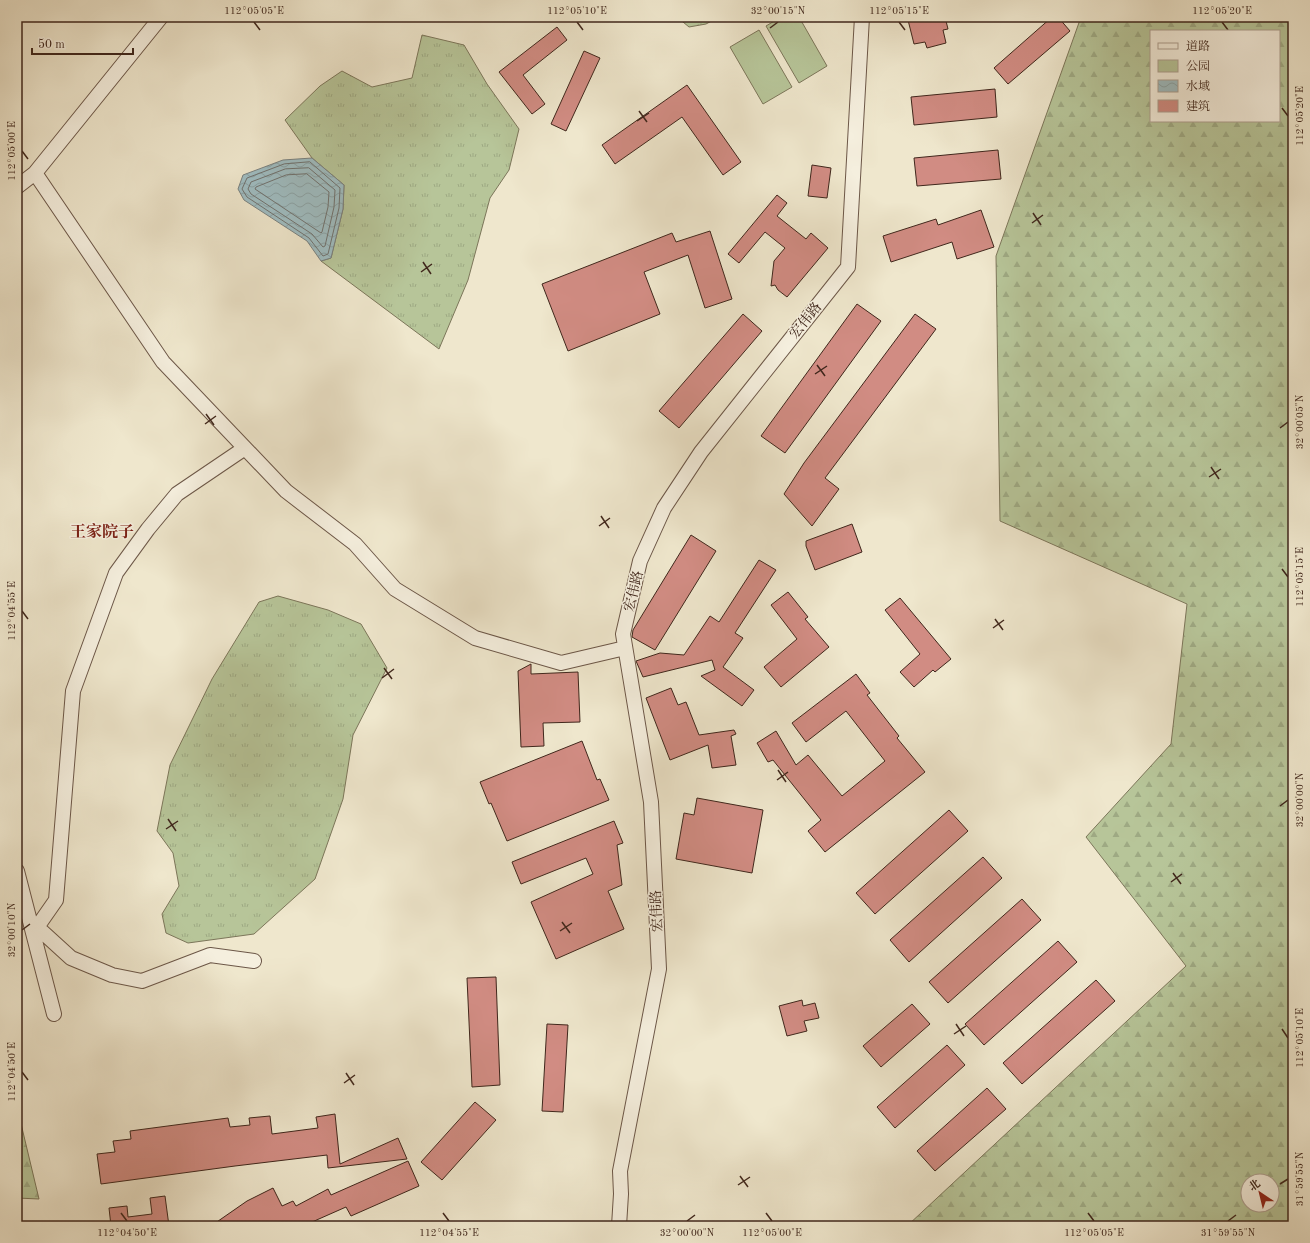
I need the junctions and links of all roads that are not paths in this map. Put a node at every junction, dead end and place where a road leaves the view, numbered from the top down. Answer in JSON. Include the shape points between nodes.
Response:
{"nodes":[{"id":1,"x":160,"y":17,"type":"edge"},
{"id":2,"x":862,"y":17,"type":"edge"},
{"id":3,"x":34,"y":173,"type":"junction"},
{"id":4,"x":17,"y":187,"type":"edge"},
{"id":5,"x":244,"y":448,"type":"junction"},
{"id":6,"x":625,"y":648,"type":"junction"},
{"id":7,"x":17,"y":870,"type":"edge"},
{"id":8,"x":35,"y":930,"type":"junction"},
{"id":9,"x":254,"y":961,"type":"dead end"},
{"id":10,"x":54,"y":1014,"type":"dead end"},
{"id":11,"x":619,"y":1226,"type":"edge"}],
"edges":[{"from":1,"to":3,"type":"street"},
{"from":2,"to":6,"type":"street","name":"宏伟路","via":[[848,267],[701,452],[664,508],[640,561],[623,634]]},
{"from":3,"to":4,"type":"street"},
{"from":3,"to":5,"type":"street","via":[[162,362]]},
{"from":5,"to":6,"type":"street","via":[[286,491],[356,544],[395,589],[475,638],[561,663]]},
{"from":5,"to":8,"type":"street","via":[[177,494],[116,573],[73,690],[56,900]]},
{"from":6,"to":11,"type":"street","name":"宏伟路","via":[[651,802],[659,969],[620,1171]]},
{"from":7,"to":8,"type":"street"},
{"from":8,"to":9,"type":"street","via":[[71,958],[112,975],[142,981],[210,955]]},
{"from":8,"to":10,"type":"street"}]}
